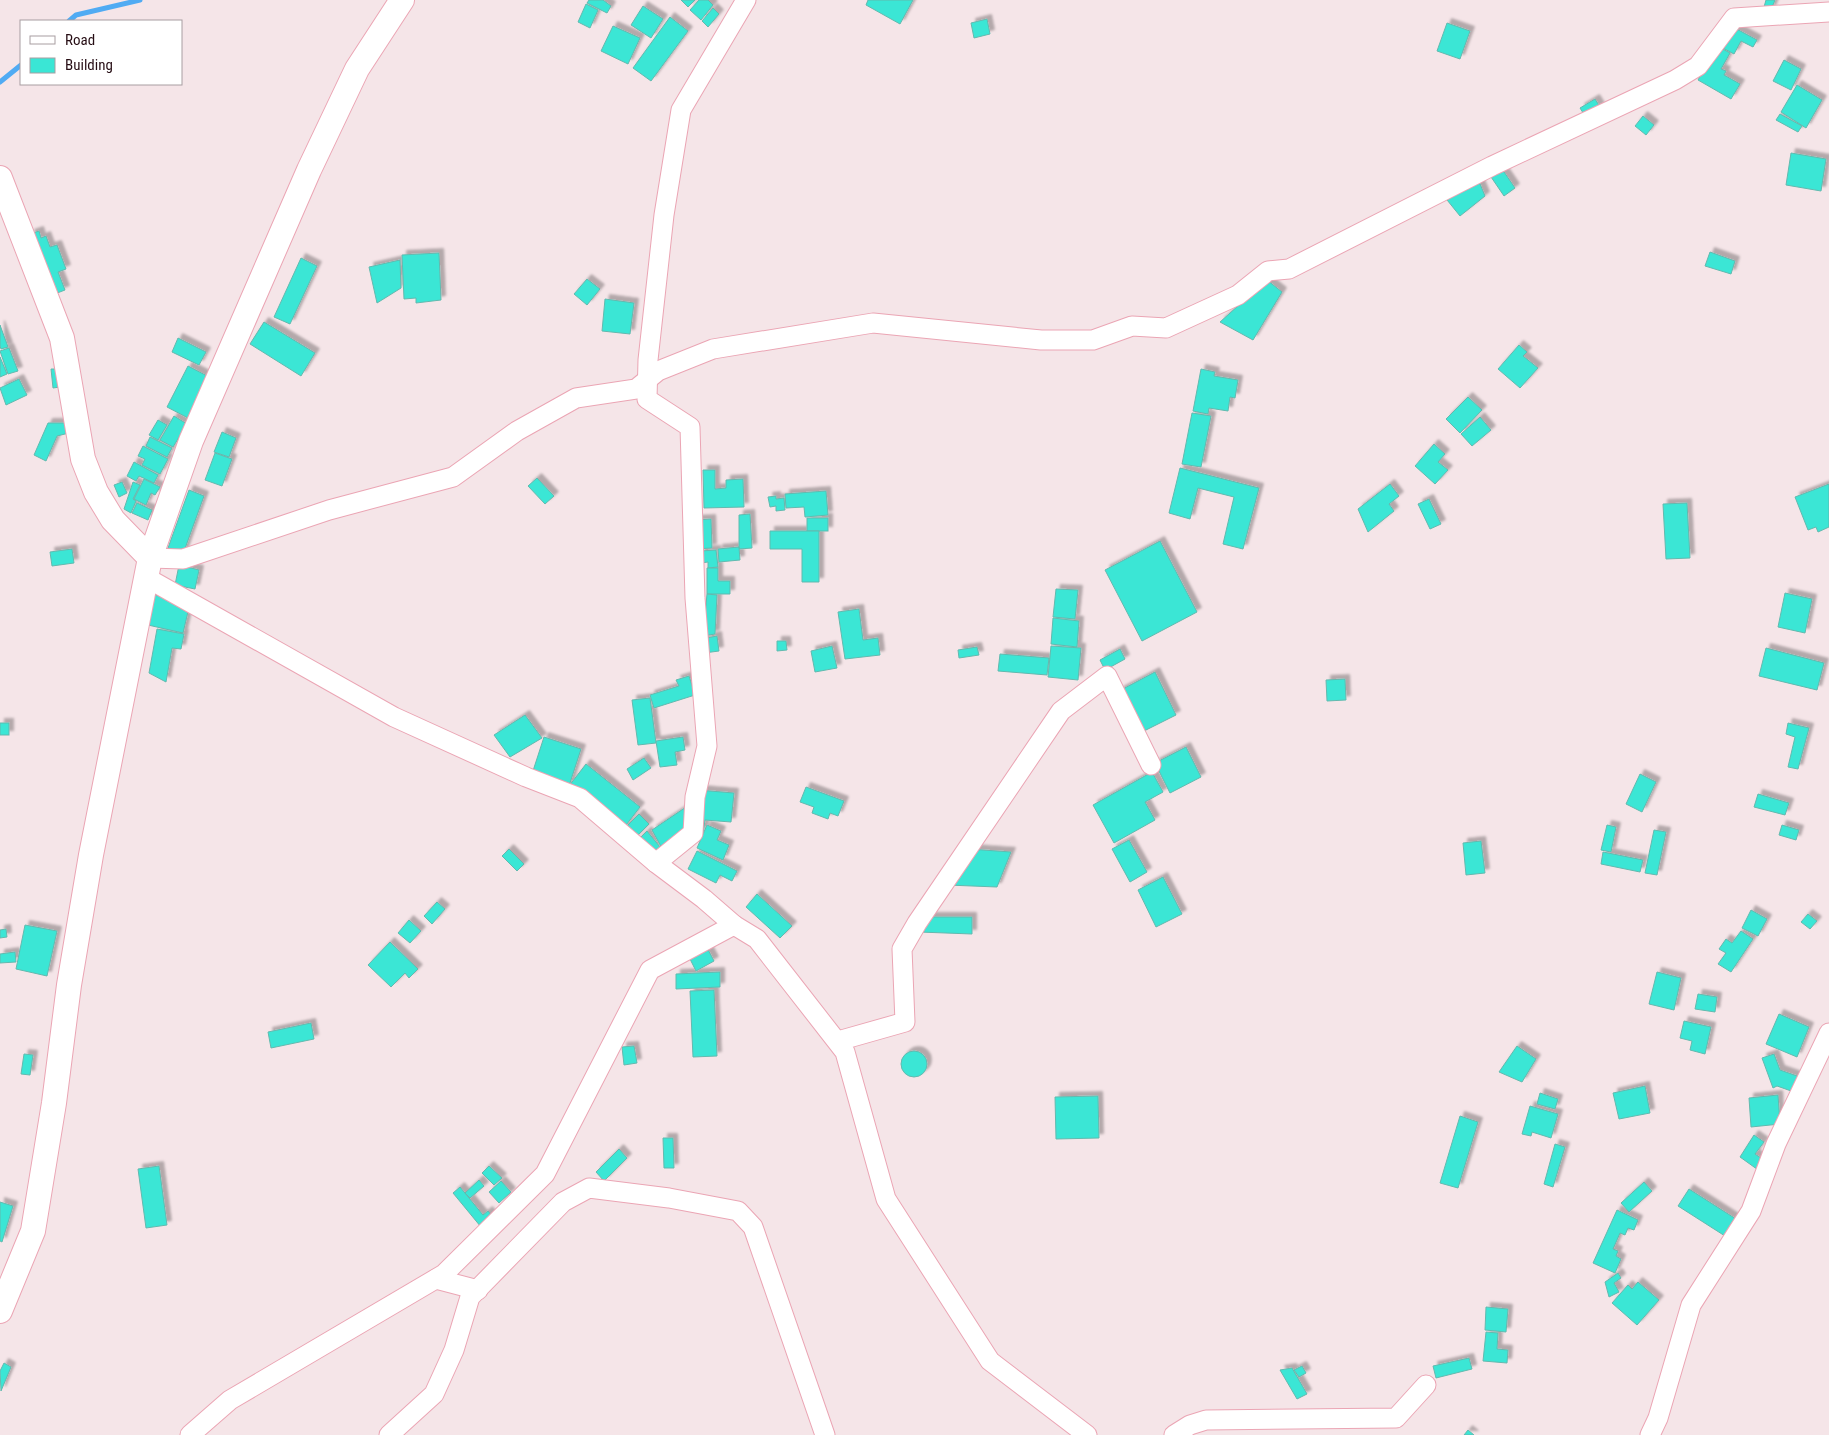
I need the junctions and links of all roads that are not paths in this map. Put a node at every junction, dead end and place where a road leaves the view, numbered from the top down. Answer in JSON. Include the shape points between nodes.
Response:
{"nodes":[{"id":1,"x":402,"y":0,"type":"edge"},
{"id":2,"x":746,"y":0,"type":"edge"},
{"id":3,"x":1829,"y":12,"type":"edge"},
{"id":4,"x":0,"y":178,"type":"edge"},
{"id":5,"x":648,"y":379,"type":"junction"},
{"id":6,"x":148,"y":568,"type":"junction"},
{"id":7,"x":1151,"y":765,"type":"dead end"},
{"id":8,"x":656,"y":864,"type":"junction"},
{"id":9,"x":734,"y":925,"type":"junction"},
{"id":10,"x":1829,"y":1033,"type":"edge"},
{"id":11,"x":838,"y":1041,"type":"junction"},
{"id":12,"x":436,"y":1279,"type":"junction"},
{"id":13,"x":478,"y":1290,"type":"junction"},
{"id":14,"x":0,"y":1311,"type":"edge"},
{"id":15,"x":1426,"y":1384,"type":"dead end"},
{"id":16,"x":190,"y":1435,"type":"edge"},
{"id":17,"x":389,"y":1435,"type":"edge"},
{"id":18,"x":825,"y":1435,"type":"edge"},
{"id":19,"x":1087,"y":1435,"type":"edge"},
{"id":20,"x":1174,"y":1435,"type":"edge"},
{"id":21,"x":1650,"y":1435,"type":"edge"}],
"edges":[{"from":1,"to":6,"type":"main road","via":[[357,69],[308,170],[191,441]]},
{"from":2,"to":5,"type":"street","via":[[681,110],[664,215]]},
{"from":3,"to":5,"type":"street","via":[[1734,18],[1698,66],[1675,80],[1492,166],[1289,268],[1268,271],[1238,295],[1166,328],[1132,326],[1093,340],[1041,340],[873,323],[713,349],[658,371]]},
{"from":4,"to":6,"type":"main road","via":[[62,338],[83,459],[96,492]]},
{"from":5,"to":6,"type":"street","via":[[636,390],[576,398],[517,431],[453,477],[329,510]]},
{"from":5,"to":8,"type":"street","via":[[647,398],[690,427],[695,598],[707,746],[695,797],[693,834]]},
{"from":6,"to":8,"type":"street","via":[[394,717],[580,798]]},
{"from":6,"to":14,"type":"main road","via":[[89,864],[33,1231]]},
{"from":7,"to":11,"type":"street","via":[[1107,676],[1061,712],[916,923],[902,949],[905,1022]]},
{"from":8,"to":9,"type":"street"},
{"from":9,"to":11,"type":"street","via":[[757,939]]},
{"from":9,"to":12,"type":"street","via":[[650,970],[545,1174]]},
{"from":10,"to":21,"type":"street","via":[[1776,1144],[1751,1211],[1691,1305],[1658,1418]]},
{"from":11,"to":19,"type":"street","via":[[845,1052],[886,1200],[990,1361]]},
{"from":12,"to":13,"type":"street"},
{"from":12,"to":16,"type":"street","via":[[230,1400]]},
{"from":13,"to":17,"type":"street","via":[[470,1297],[454,1350],[434,1394]]},
{"from":13,"to":18,"type":"street","via":[[563,1202],[589,1188],[738,1211],[754,1227]]},
{"from":15,"to":20,"type":"street","via":[[1396,1418],[1206,1420]]}]}
